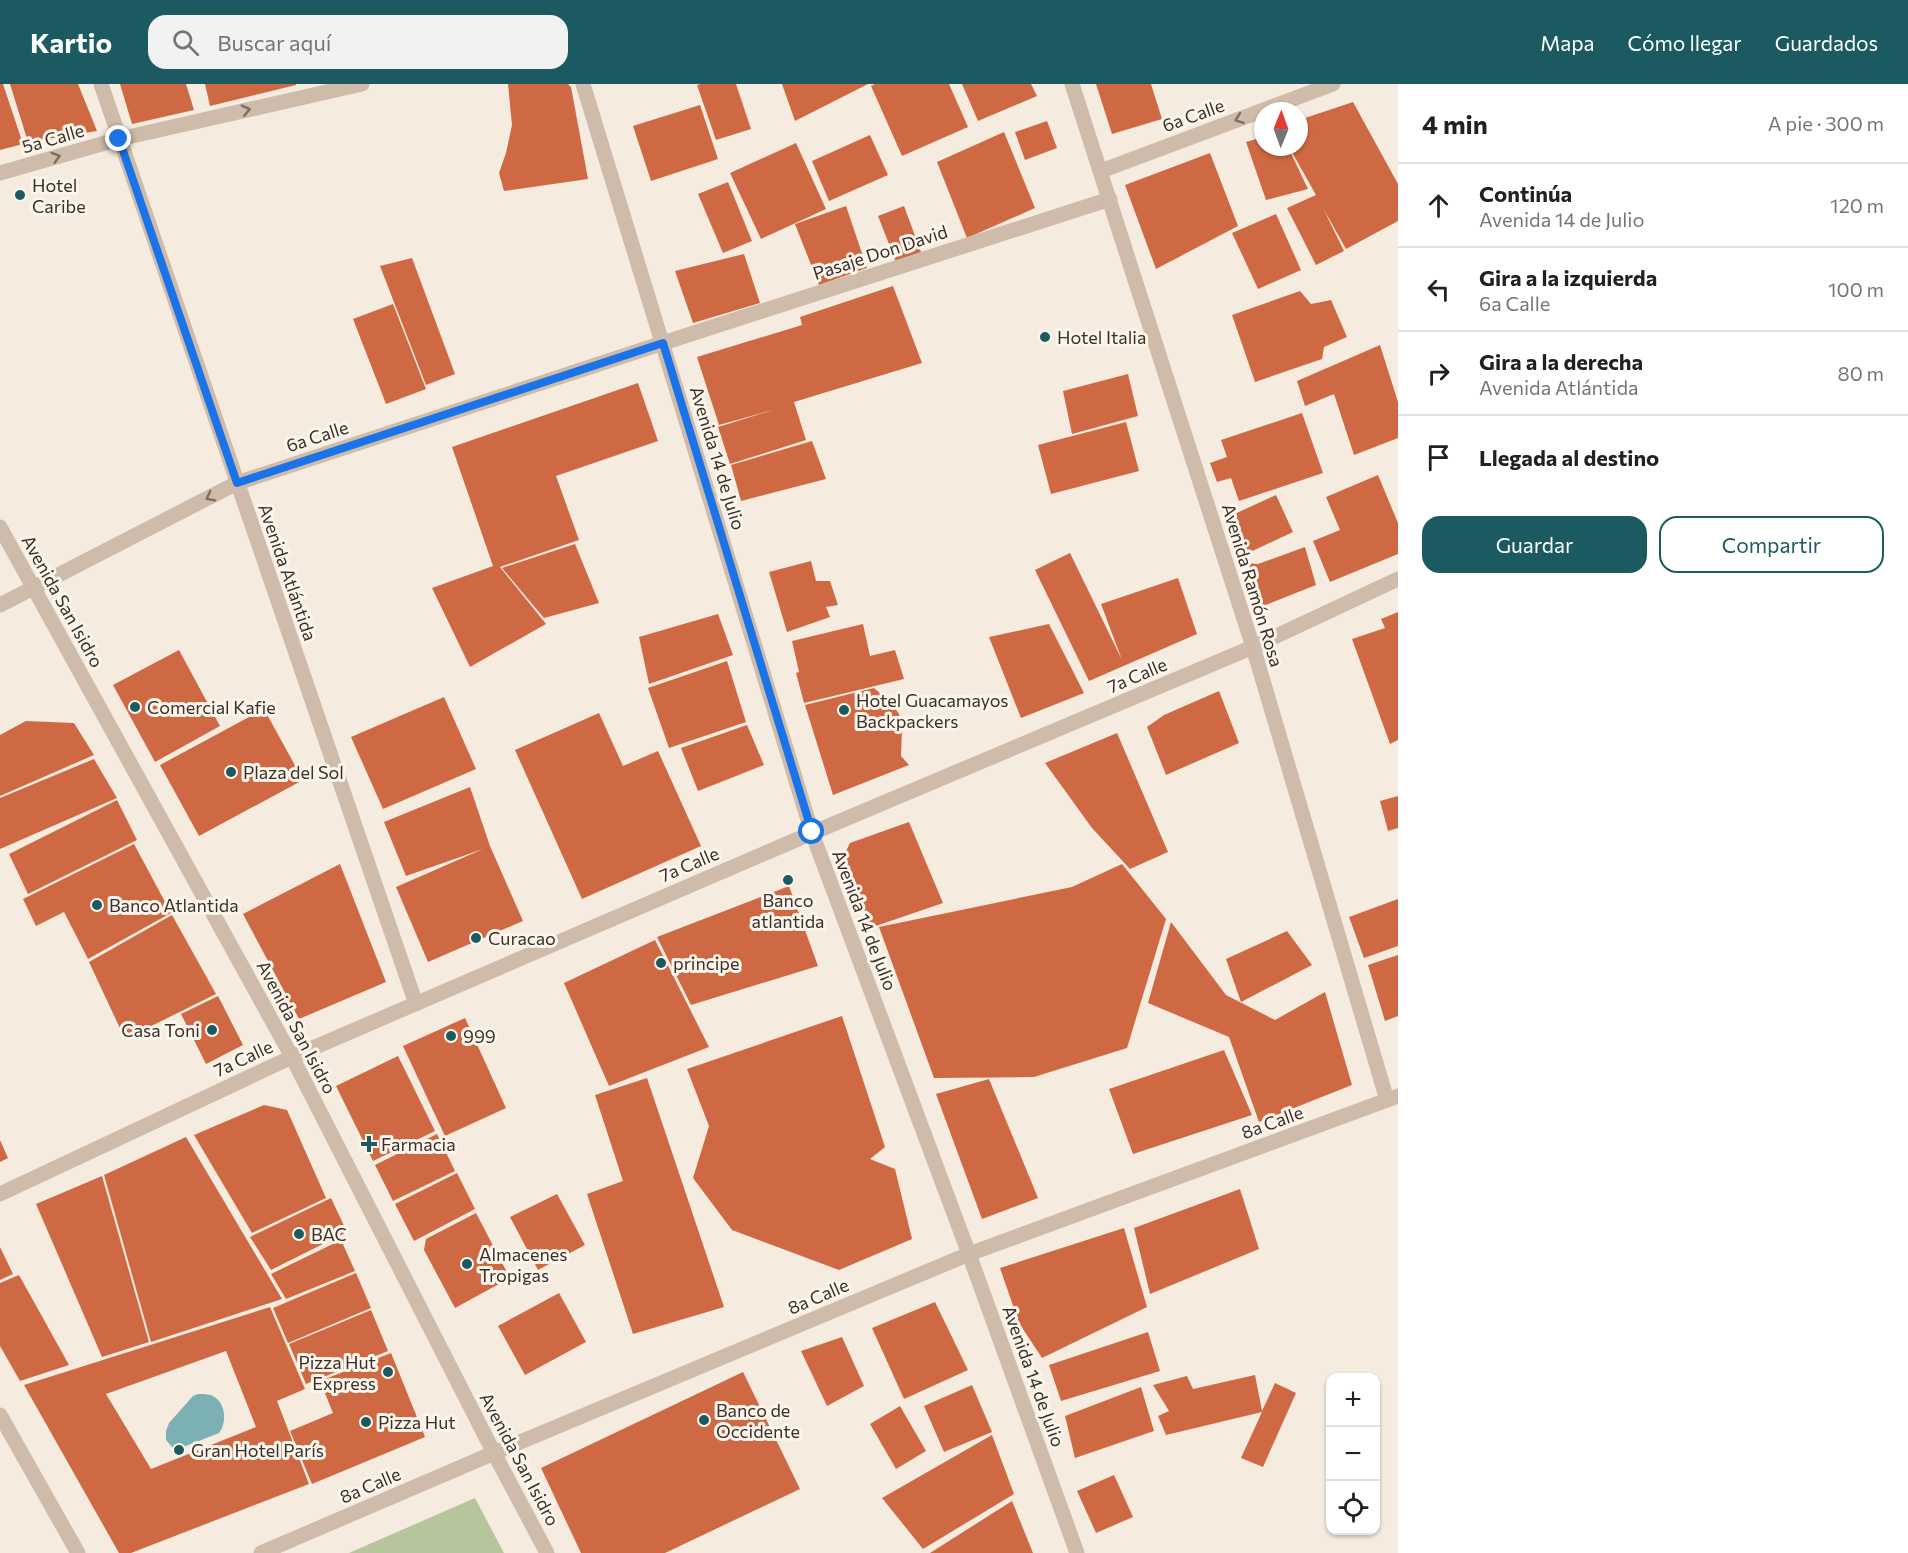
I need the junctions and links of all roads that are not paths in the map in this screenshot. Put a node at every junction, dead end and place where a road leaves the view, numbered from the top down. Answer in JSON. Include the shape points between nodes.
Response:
{"nodes":[{"id":1,"x":101,"y":84,"type":"edge"},
{"id":2,"x":362,"y":84,"type":"edge"},
{"id":3,"x":583,"y":84,"type":"edge"},
{"id":4,"x":1072,"y":84,"type":"edge"},
{"id":5,"x":1333,"y":84,"type":"edge"},
{"id":6,"x":119,"y":139,"type":"junction"},
{"id":7,"x":1101,"y":171,"type":"junction"},
{"id":8,"x":0,"y":173,"type":"edge"},
{"id":9,"x":1110,"y":199,"type":"junction"},
{"id":10,"x":663,"y":343,"type":"junction"},
{"id":11,"x":237,"y":483,"type":"junction"},
{"id":12,"x":0,"y":527,"type":"edge"},
{"id":13,"x":1398,"y":579,"type":"edge"},
{"id":14,"x":32,"y":587,"type":"junction"},
{"id":15,"x":0,"y":605,"type":"edge"},
{"id":16,"x":1253,"y":647,"type":"junction"},
{"id":17,"x":812,"y":832,"type":"junction"},
{"id":18,"x":416,"y":1004,"type":"junction"},
{"id":19,"x":292,"y":1057,"type":"junction"},
{"id":20,"x":1393,"y":1098,"type":"edge"},
{"id":21,"x":0,"y":1194,"type":"edge"},
{"id":22,"x":969,"y":1254,"type":"junction"},
{"id":23,"x":0,"y":1414,"type":"edge"},
{"id":24,"x":494,"y":1453,"type":"junction"},
{"id":25,"x":78,"y":1553,"type":"edge"},
{"id":26,"x":261,"y":1553,"type":"edge"},
{"id":27,"x":547,"y":1553,"type":"edge"},
{"id":28,"x":1077,"y":1553,"type":"edge"}],
"edges":[{"from":1,"to":6,"type":"street","name":"Avenida Atlántida"},
{"from":6,"to":2,"type":"street","name":"5a Calle","one_way":true},
{"from":3,"to":10,"type":"street","name":"Avenida 14 de Julio"},
{"from":4,"to":7,"type":"street","name":"Avenida Ramón Rosa"},
{"from":5,"to":7,"type":"street","name":"6a Calle","one_way":true},
{"from":8,"to":6,"type":"street","name":"5a Calle","one_way":true},
{"from":6,"to":11,"type":"street","name":"Avenida Atlántida"},
{"from":7,"to":9,"type":"street","name":"Avenida Ramón Rosa"},
{"from":9,"to":10,"type":"street","name":"Pasaje Don David"},
{"from":9,"to":16,"type":"street","name":"Avenida Ramón Rosa"},
{"from":10,"to":11,"type":"street","name":"6a Calle"},
{"from":10,"to":17,"type":"street","name":"Avenida 14 de Julio"},
{"from":11,"to":14,"type":"street","name":"6a Calle","one_way":true},
{"from":11,"to":18,"type":"street","name":"Avenida Atlántida"},
{"from":12,"to":14,"type":"street","name":"Avenida San Isidro"},
{"from":13,"to":16,"type":"street","name":"7a Calle"},
{"from":14,"to":15,"type":"street","name":"6a Calle"},
{"from":14,"to":19,"type":"street","name":"Avenida San Isidro"},
{"from":16,"to":17,"type":"street","name":"7a Calle"},
{"from":16,"to":20,"type":"street","name":"Avenida Ramón Rosa"},
{"from":17,"to":18,"type":"street","name":"7a Calle"},
{"from":17,"to":22,"type":"street","name":"Avenida 14 de Julio"},
{"from":18,"to":19,"type":"street","name":"7a Calle"},
{"from":19,"to":21,"type":"street","name":"7a Calle"},
{"from":19,"to":24,"type":"street","name":"Avenida San Isidro"},
{"from":20,"to":22,"type":"street","name":"8a Calle"},
{"from":22,"to":24,"type":"street","name":"8a Calle"},
{"from":22,"to":28,"type":"street","name":"Avenida 14 de Julio"},
{"from":23,"to":25,"type":"street"},
{"from":24,"to":26,"type":"street","name":"8a Calle"},
{"from":24,"to":27,"type":"street","name":"Avenida San Isidro"}]}
